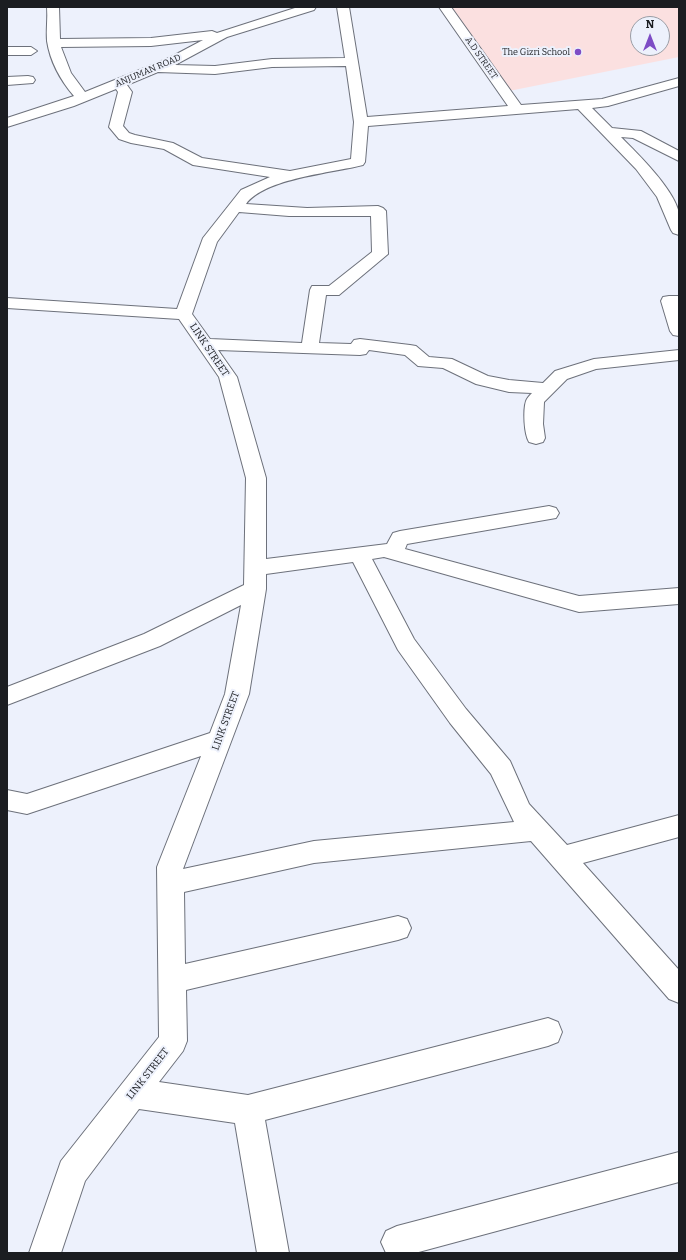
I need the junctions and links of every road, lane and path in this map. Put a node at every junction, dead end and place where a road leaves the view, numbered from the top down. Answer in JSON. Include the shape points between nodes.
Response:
{"nodes":[{"id":1,"x":53,"y":7,"type":"edge"},
{"id":2,"x":310,"y":7,"type":"edge"},
{"id":3,"x":343,"y":7,"type":"edge"},
{"id":4,"x":445,"y":7,"type":"edge"},
{"id":5,"x":223,"y":34,"type":"junction"},
{"id":6,"x":54,"y":43,"type":"junction"},
{"id":7,"x":31,"y":50,"type":"dead end"},
{"id":8,"x":7,"y":52,"type":"edge"},
{"id":9,"x":352,"y":62,"type":"junction"},
{"id":10,"x":155,"y":69,"type":"junction"},
{"id":11,"x":28,"y":80,"type":"dead end"},
{"id":12,"x":7,"y":81,"type":"edge"},
{"id":13,"x":679,"y":82,"type":"edge"},
{"id":14,"x":120,"y":83,"type":"junction"},
{"id":15,"x":83,"y":98,"type":"junction"},
{"id":16,"x":582,"y":105,"type":"junction"},
{"id":17,"x":517,"y":110,"type":"junction"},
{"id":18,"x":361,"y":122,"type":"junction"},
{"id":19,"x":7,"y":124,"type":"edge"},
{"id":20,"x":609,"y":132,"type":"junction"},
{"id":21,"x":679,"y":157,"type":"edge"},
{"id":22,"x":291,"y":176,"type":"junction"},
{"id":23,"x":236,"y":207,"type":"junction"},
{"id":24,"x":679,"y":230,"type":"edge"},
{"id":25,"x":679,"y":301,"type":"edge"},
{"id":26,"x":7,"y":303,"type":"edge"},
{"id":27,"x":184,"y":314,"type":"junction"},
{"id":28,"x":679,"y":331,"type":"edge"},
{"id":29,"x":204,"y":344,"type":"junction"},
{"id":30,"x":310,"y":348,"type":"junction"},
{"id":31,"x":679,"y":355,"type":"edge"},
{"id":32,"x":547,"y":389,"type":"junction"},
{"id":33,"x":536,"y":438,"type":"dead end"},
{"id":34,"x":549,"y":513,"type":"dead end"},
{"id":35,"x":393,"y":552,"type":"junction"},
{"id":36,"x":360,"y":553,"type":"junction"},
{"id":37,"x":255,"y":579,"type":"junction"},
{"id":38,"x":679,"y":596,"type":"edge"},
{"id":39,"x":7,"y":696,"type":"edge"},
{"id":40,"x":219,"y":740,"type":"junction"},
{"id":41,"x":7,"y":800,"type":"edge"},
{"id":42,"x":679,"y":826,"type":"edge"},
{"id":43,"x":537,"y":830,"type":"junction"},
{"id":44,"x":561,"y":858,"type":"junction"},
{"id":45,"x":170,"y":882,"type":"junction"},
{"id":46,"x":398,"y":928,"type":"dead end"},
{"id":47,"x":172,"y":980,"type":"junction"},
{"id":48,"x":679,"y":990,"type":"edge"},
{"id":49,"x":548,"y":1032,"type":"dead end"},
{"id":50,"x":133,"y":1093,"type":"junction"},
{"id":51,"x":248,"y":1110,"type":"junction"},
{"id":52,"x":679,"y":1167,"type":"edge"},
{"id":53,"x":397,"y":1242,"type":"dead end"},
{"id":54,"x":46,"y":1253,"type":"edge"},
{"id":55,"x":273,"y":1253,"type":"edge"}],
"edges":[{"from":1,"to":6,"type":"street"},
{"from":2,"to":5,"type":"street","name":"ANJUMAN ROAD"},
{"from":3,"to":9,"type":"street"},
{"from":4,"to":17,"type":"street","name":"A.D STREET"},
{"from":5,"to":6,"type":"street","via":[[151,42]]},
{"from":5,"to":10,"type":"street","name":"ANJUMAN ROAD"},
{"from":6,"to":15,"type":"street","via":[[72,88]]},
{"from":7,"to":8,"type":"street"},
{"from":9,"to":10,"type":"street","via":[[272,63],[215,70]]},
{"from":9,"to":18,"type":"street"},
{"from":10,"to":14,"type":"street","name":"ANJUMAN ROAD"},
{"from":11,"to":12,"type":"street"},
{"from":13,"to":16,"type":"street","via":[[603,103]]},
{"from":14,"to":15,"type":"street","name":"ANJUMAN ROAD"},
{"from":14,"to":22,"type":"street","via":[[125,92],[116,127],[124,136],[168,146],[198,162]]},
{"from":15,"to":19,"type":"street","name":"ANJUMAN ROAD"},
{"from":16,"to":17,"type":"street"},
{"from":16,"to":20,"type":"street"},
{"from":17,"to":18,"type":"street"},
{"from":18,"to":22,"type":"street","via":[[358,162]]},
{"from":20,"to":21,"type":"street","via":[[636,134]]},
{"from":20,"to":24,"type":"street","via":[[641,166],[664,196]]},
{"from":22,"to":23,"type":"street","via":[[280,178],[246,193]]},
{"from":23,"to":27,"type":"street","via":[[209,241]]},
{"from":23,"to":30,"type":"street","via":[[268,212],[323,214],[378,212],[380,254],[333,291],[318,290]]},
{"from":25,"to":28,"type":"street","via":[[669,301]]},
{"from":26,"to":27,"type":"street","name":"LINK STREET"},
{"from":27,"to":29,"type":"street","name":"LINK STREET"},
{"from":29,"to":30,"type":"street"},
{"from":29,"to":37,"type":"street","name":"LINK STREET","via":[[228,377],[256,478]]},
{"from":30,"to":32,"type":"street","via":[[360,350],[360,344],[410,350],[424,362],[446,364],[482,380]]},
{"from":31,"to":32,"type":"street","via":[[594,364],[561,375]]},
{"from":32,"to":33,"type":"street","via":[[535,401]]},
{"from":34,"to":35,"type":"street","via":[[400,538]]},
{"from":35,"to":36,"type":"street","via":[[384,550]]},
{"from":35,"to":38,"type":"street","via":[[579,604]]},
{"from":36,"to":37,"type":"street"},
{"from":36,"to":43,"type":"street","via":[[406,644],[458,716],[501,768],[520,811]]},
{"from":37,"to":39,"type":"street","via":[[152,640]]},
{"from":37,"to":40,"type":"street","name":"LINK STREET","via":[[237,694]]},
{"from":40,"to":41,"type":"street","via":[[27,804]]},
{"from":40,"to":45,"type":"street","name":"LINK STREET","via":[[170,867]]},
{"from":42,"to":44,"type":"street"},
{"from":43,"to":44,"type":"street"},
{"from":43,"to":45,"type":"street","via":[[314,852]]},
{"from":44,"to":48,"type":"street"},
{"from":45,"to":47,"type":"street","name":"LINK STREET"},
{"from":46,"to":47,"type":"street"},
{"from":47,"to":50,"type":"street","name":"LINK STREET","via":[[173,1041]]},
{"from":49,"to":51,"type":"street"},
{"from":50,"to":51,"type":"street"},
{"from":50,"to":54,"type":"street","name":"LINK STREET","via":[[72,1172]]},
{"from":51,"to":55,"type":"street"},
{"from":52,"to":53,"type":"street"}]}
